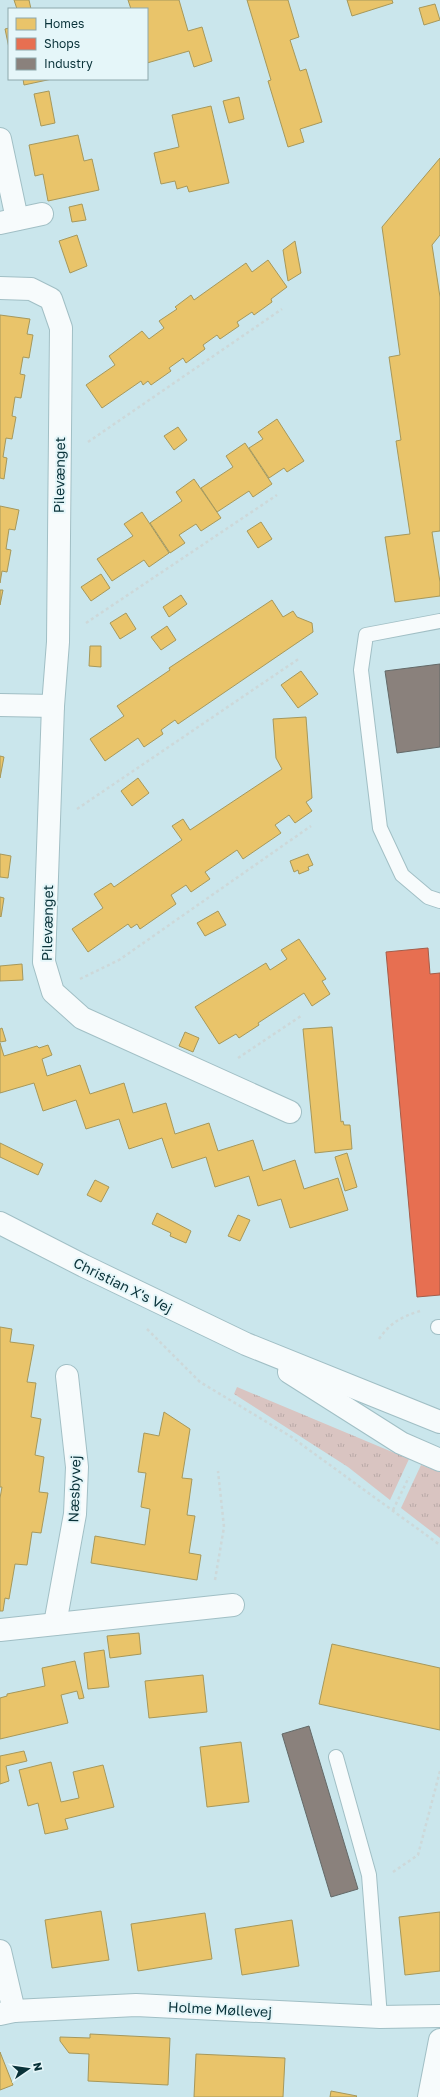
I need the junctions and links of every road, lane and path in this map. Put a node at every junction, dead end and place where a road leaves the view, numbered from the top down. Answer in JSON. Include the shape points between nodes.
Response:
{"nodes":[{"id":1,"x":0,"y":139,"type":"edge"},
{"id":2,"x":42,"y":214,"type":"dead end"},
{"id":3,"x":8,"y":221,"type":"edge"},
{"id":4,"x":0,"y":288,"type":"edge"},
{"id":5,"x":282,"y":309,"type":"dead end"},
{"id":6,"x":60,"y":462,"type":"junction"},
{"id":7,"x":277,"y":496,"type":"dead end"},
{"id":8,"x":440,"y":621,"type":"edge"},
{"id":9,"x":58,"y":642,"type":"junction"},
{"id":10,"x":300,"y":658,"type":"dead end"},
{"id":11,"x":0,"y":705,"type":"edge"},
{"id":12,"x":53,"y":706,"type":"junction"},
{"id":13,"x":311,"y":826,"type":"dead end"},
{"id":14,"x":49,"y":828,"type":"junction"},
{"id":15,"x":440,"y":901,"type":"edge"},
{"id":16,"x":53,"y":992,"type":"junction"},
{"id":17,"x":301,"y":1016,"type":"dead end"},
{"id":18,"x":211,"y":1076,"type":"junction"},
{"id":19,"x":290,"y":1112,"type":"dead end"},
{"id":20,"x":0,"y":1223,"type":"edge"},
{"id":21,"x":145,"y":1327,"type":"dead end"},
{"id":22,"x":439,"y":1327,"type":"edge"},
{"id":23,"x":379,"y":1339,"type":"dead end"},
{"id":24,"x":246,"y":1344,"type":"junction"},
{"id":25,"x":67,"y":1376,"type":"dead end"},
{"id":26,"x":440,"y":1422,"type":"edge"},
{"id":27,"x":440,"y":1460,"type":"edge"},
{"id":28,"x":218,"y":1471,"type":"dead end"},
{"id":29,"x":440,"y":1545,"type":"edge"},
{"id":30,"x":233,"y":1605,"type":"dead end"},
{"id":31,"x":211,"y":1607,"type":"junction"},
{"id":32,"x":55,"y":1624,"type":"junction"},
{"id":33,"x":0,"y":1630,"type":"edge"},
{"id":34,"x":336,"y":1757,"type":"dead end"},
{"id":35,"x":440,"y":1771,"type":"edge"},
{"id":36,"x":370,"y":1888,"type":"junction"},
{"id":37,"x":0,"y":1950,"type":"edge"},
{"id":38,"x":7,"y":2013,"type":"edge"},
{"id":39,"x":440,"y":2016,"type":"edge"},
{"id":40,"x":380,"y":2017,"type":"junction"},
{"id":41,"x":440,"y":2040,"type":"edge"},
{"id":42,"x":429,"y":2097,"type":"edge"}],
"edges":[{"from":1,"to":3,"type":"street"},
{"from":2,"to":3,"type":"street"},
{"from":4,"to":6,"type":"street","name":"Pilevænget","via":[[31,289],[51,299],[61,328]]},
{"from":5,"to":6,"type":"path"},
{"from":6,"to":9,"type":"street","name":"Pilevænget"},
{"from":7,"to":9,"type":"path"},
{"from":8,"to":15,"type":"lane","via":[[366,635],[361,670],[380,828],[402,875],[428,897]]},
{"from":9,"to":12,"type":"street","name":"Pilevænget"},
{"from":10,"to":14,"type":"path"},
{"from":11,"to":12,"type":"street"},
{"from":12,"to":14,"type":"street","name":"Pilevænget"},
{"from":13,"to":16,"type":"path","via":[[119,960]]},
{"from":14,"to":16,"type":"street","name":"Pilevænget","via":[[44,962]]},
{"from":16,"to":18,"type":"street","via":[[82,1018]]},
{"from":17,"to":18,"type":"path"},
{"from":18,"to":19,"type":"street"},
{"from":20,"to":24,"type":"street","name":"Christian X's Vej"},
{"from":21,"to":29,"type":"path","via":[[200,1382],[290,1436]]},
{"from":22,"to":23,"type":"path","via":[[434,1310],[421,1311],[403,1316],[388,1326]]},
{"from":24,"to":26,"type":"street","name":"Christian X's Vej"},
{"from":24,"to":27,"type":"street","name":"Christian X's Vej","via":[[401,1443]]},
{"from":25,"to":32,"type":"street","name":"Næsbyvej","via":[[77,1467],[76,1514]]},
{"from":28,"to":31,"type":"path","via":[[224,1527]]},
{"from":30,"to":31,"type":"street"},
{"from":31,"to":32,"type":"street"},
{"from":32,"to":33,"type":"street"},
{"from":34,"to":36,"type":"lane","via":[[369,1875]]},
{"from":35,"to":36,"type":"path","via":[[418,1856]]},
{"from":36,"to":40,"type":"lane"},
{"from":37,"to":38,"type":"street"},
{"from":38,"to":40,"type":"street","name":"Holme Møllevej","via":[[136,2005]]},
{"from":39,"to":40,"type":"street","name":"Holme Møllevej"},
{"from":41,"to":42,"type":"street"}]}
